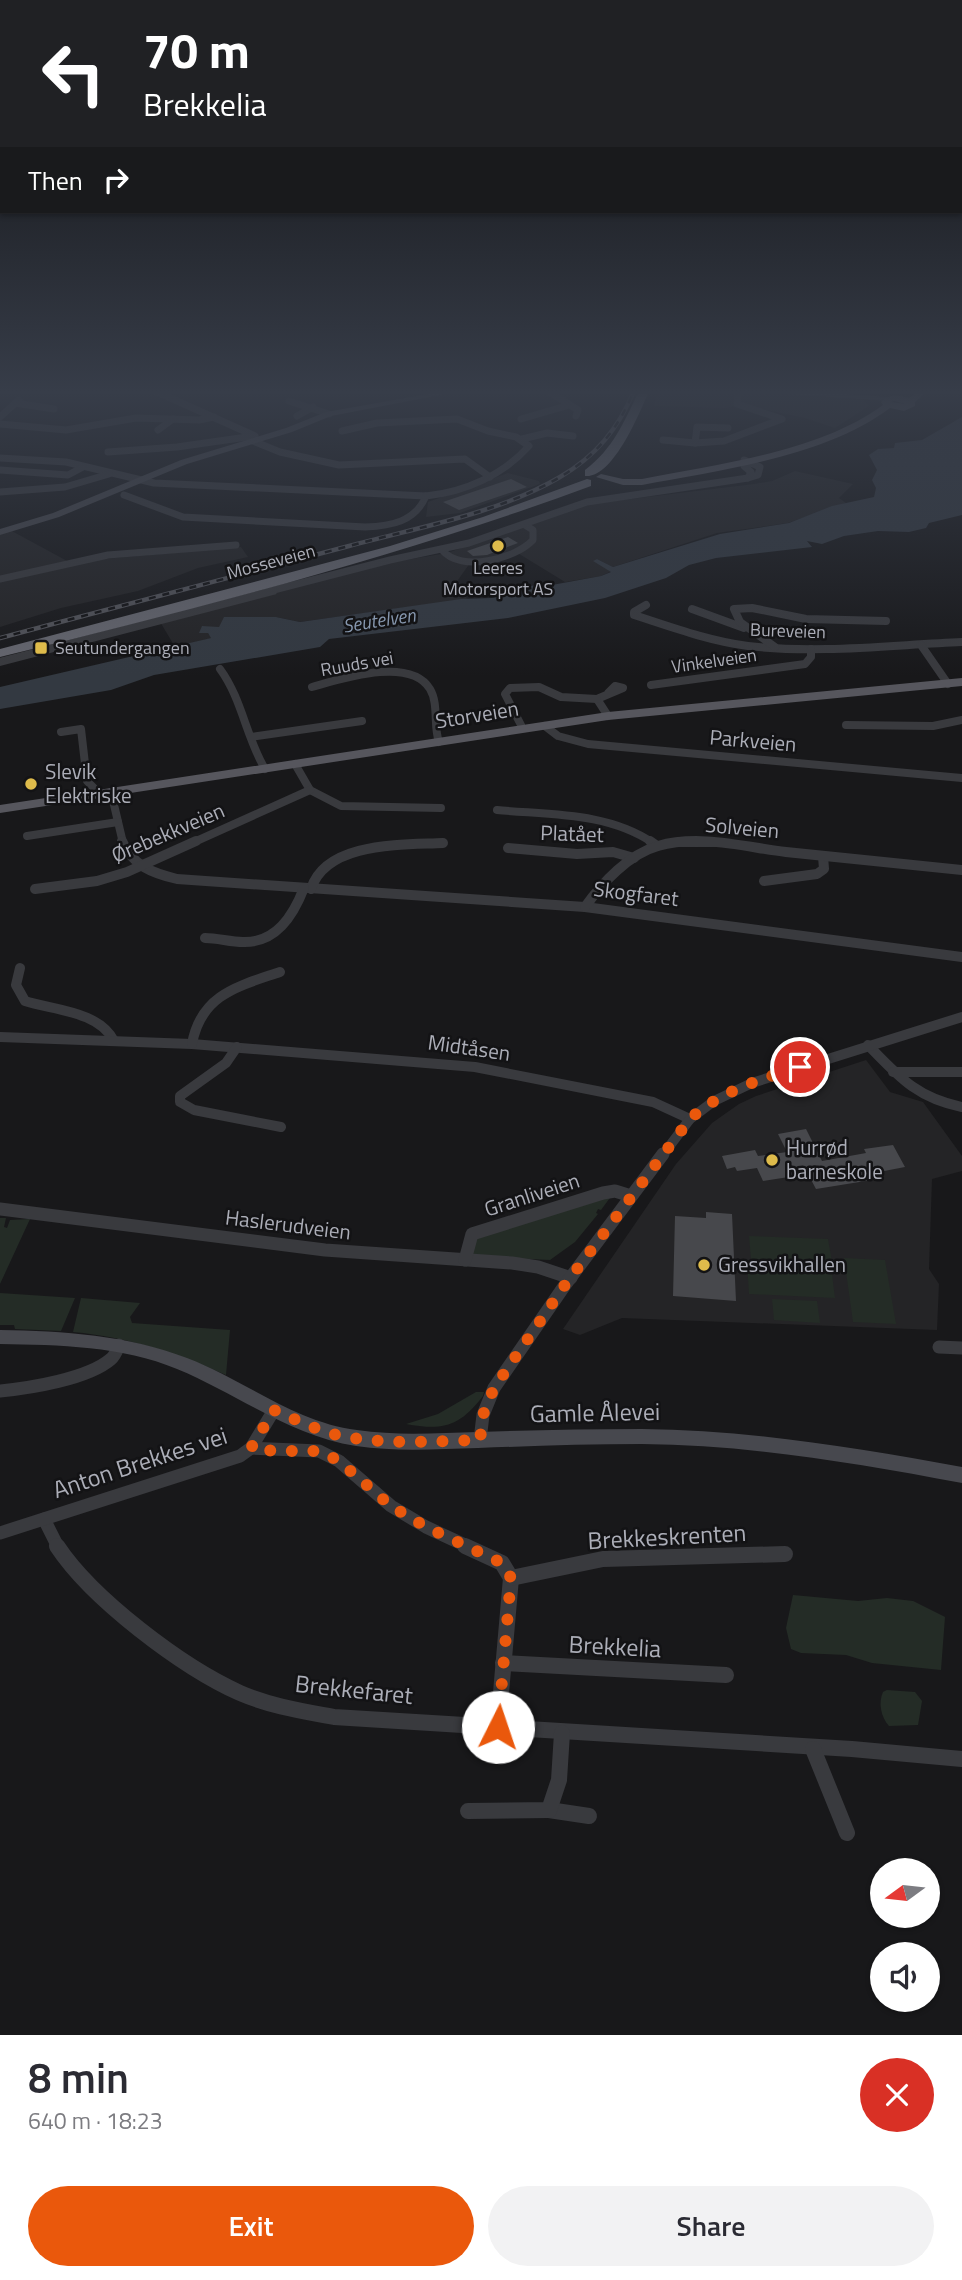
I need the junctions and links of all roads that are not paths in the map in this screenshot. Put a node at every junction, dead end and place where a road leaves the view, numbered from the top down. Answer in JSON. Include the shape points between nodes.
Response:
{"nodes":[{"id":1,"x":68,"y":486,"type":"edge"},
{"id":2,"x":124,"y":486,"type":"edge"},
{"id":3,"x":232,"y":486,"type":"edge"},
{"id":4,"x":467,"y":486,"type":"edge"},
{"id":5,"x":572,"y":486,"type":"edge"},
{"id":6,"x":695,"y":486,"type":"edge"},
{"id":7,"x":0,"y":492,"type":"edge"},
{"id":8,"x":124,"y":495,"type":"dead end"},
{"id":9,"x":426,"y":496,"type":"junction"},
{"id":10,"x":525,"y":525,"type":"junction"},
{"id":11,"x":0,"y":532,"type":"edge"},
{"id":12,"x":236,"y":545,"type":"dead end"},
{"id":13,"x":442,"y":550,"type":"junction"},
{"id":14,"x":0,"y":579,"type":"edge"},
{"id":15,"x":646,"y":604,"type":"dead end"},
{"id":16,"x":692,"y":609,"type":"dead end"},
{"id":17,"x":886,"y":621,"type":"dead end"},
{"id":18,"x":747,"y":628,"type":"junction"},
{"id":19,"x":962,"y":642,"type":"edge"},
{"id":20,"x":921,"y":645,"type":"junction"},
{"id":21,"x":775,"y":647,"type":"junction"},
{"id":22,"x":811,"y":649,"type":"junction"},
{"id":23,"x":0,"y":650,"type":"edge"},
{"id":24,"x":0,"y":662,"type":"edge"},
{"id":25,"x":220,"y":669,"type":"dead end"},
{"id":26,"x":962,"y":682,"type":"edge"},
{"id":27,"x":948,"y":684,"type":"junction"},
{"id":28,"x":651,"y":685,"type":"dead end"},
{"id":29,"x":312,"y":687,"type":"dead end"},
{"id":30,"x":608,"y":693,"type":"dead end"},
{"id":31,"x":597,"y":699,"type":"junction"},
{"id":32,"x":608,"y":716,"type":"junction"},
{"id":33,"x":962,"y":720,"type":"edge"},
{"id":34,"x":362,"y":721,"type":"dead end"},
{"id":35,"x":846,"y":724,"type":"dead end"},
{"id":36,"x":521,"y":725,"type":"dead end"},
{"id":37,"x":545,"y":726,"type":"junction"},
{"id":38,"x":61,"y":732,"type":"dead end"},
{"id":39,"x":251,"y":737,"type":"junction"},
{"id":40,"x":439,"y":742,"type":"junction"},
{"id":41,"x":295,"y":764,"type":"junction"},
{"id":42,"x":260,"y":765,"type":"junction"},
{"id":43,"x":962,"y":778,"type":"edge"},
{"id":44,"x":310,"y":790,"type":"junction"},
{"id":45,"x":111,"y":792,"type":"junction"},
{"id":46,"x":88,"y":796,"type":"junction"},
{"id":47,"x":441,"y":808,"type":"dead end"},
{"id":48,"x":0,"y":809,"type":"edge"},
{"id":49,"x":497,"y":810,"type":"dead end"},
{"id":50,"x":118,"y":822,"type":"junction"},
{"id":51,"x":27,"y":836,"type":"dead end"},
{"id":52,"x":443,"y":843,"type":"dead end"},
{"id":53,"x":657,"y":846,"type":"junction"},
{"id":54,"x":508,"y":848,"type":"dead end"},
{"id":55,"x":823,"y":856,"type":"junction"},
{"id":56,"x":634,"y":858,"type":"junction"},
{"id":57,"x":139,"y":867,"type":"junction"},
{"id":58,"x":962,"y":870,"type":"edge"},
{"id":59,"x":764,"y":881,"type":"dead end"},
{"id":60,"x":35,"y":889,"type":"dead end"},
{"id":61,"x":307,"y":889,"type":"junction"},
{"id":62,"x":585,"y":907,"type":"junction"},
{"id":63,"x":205,"y":938,"type":"dead end"},
{"id":64,"x":962,"y":957,"type":"edge"},
{"id":65,"x":20,"y":968,"type":"dead end"},
{"id":66,"x":281,"y":972,"type":"dead end"},
{"id":67,"x":962,"y":1017,"type":"edge"},
{"id":68,"x":0,"y":1037,"type":"edge"},
{"id":69,"x":114,"y":1041,"type":"junction"},
{"id":70,"x":192,"y":1044,"type":"junction"},
{"id":71,"x":868,"y":1045,"type":"junction"},
{"id":72,"x":237,"y":1047,"type":"junction"},
{"id":73,"x":893,"y":1072,"type":"junction"},
{"id":74,"x":962,"y":1072,"type":"edge"},
{"id":75,"x":962,"y":1107,"type":"edge"},
{"id":76,"x":690,"y":1119,"type":"junction"},
{"id":77,"x":281,"y":1127,"type":"dead end"},
{"id":78,"x":631,"y":1196,"type":"junction"},
{"id":79,"x":0,"y":1209,"type":"edge"},
{"id":80,"x":465,"y":1260,"type":"junction"},
{"id":81,"x":571,"y":1278,"type":"junction"},
{"id":82,"x":0,"y":1337,"type":"edge"},
{"id":83,"x":119,"y":1345,"type":"junction"},
{"id":84,"x":939,"y":1347,"type":"dead end"},
{"id":85,"x":962,"y":1348,"type":"edge"},
{"id":86,"x":0,"y":1391,"type":"edge"},
{"id":87,"x":274,"y":1410,"type":"junction"},
{"id":88,"x":480,"y":1440,"type":"junction"},
{"id":89,"x":251,"y":1448,"type":"junction"},
{"id":90,"x":962,"y":1475,"type":"edge"},
{"id":91,"x":44,"y":1519,"type":"junction"},
{"id":92,"x":0,"y":1533,"type":"edge"},
{"id":93,"x":785,"y":1554,"type":"dead end"},
{"id":94,"x":511,"y":1578,"type":"junction"},
{"id":95,"x":503,"y":1663,"type":"junction"},
{"id":96,"x":726,"y":1675,"type":"dead end"},
{"id":97,"x":498,"y":1727,"type":"junction"},
{"id":98,"x":562,"y":1733,"type":"junction"},
{"id":99,"x":813,"y":1749,"type":"junction"},
{"id":100,"x":962,"y":1759,"type":"edge"},
{"id":101,"x":550,"y":1810,"type":"junction"},
{"id":102,"x":468,"y":1811,"type":"dead end"},
{"id":103,"x":589,"y":1816,"type":"dead end"},
{"id":104,"x":847,"y":1833,"type":"dead end"}],
"edges":[{"from":1,"to":7,"type":"street"},
{"from":2,"to":11,"type":"street","via":[[56,515]]},
{"from":3,"to":9,"type":"street"},
{"from":4,"to":9,"type":"street"},
{"from":5,"to":23,"type":"highway","name":"Mosseveien","via":[[395,550]]},
{"from":6,"to":10,"type":"street","via":[[587,502]]},
{"from":8,"to":9,"type":"street","via":[[183,517],[365,527],[410,519]]},
{"from":10,"to":13,"type":"street"},
{"from":10,"to":13,"type":"street","via":[[533,530],[533,540],[512,554],[460,561],[450,559]]},
{"from":12,"to":14,"type":"street","via":[[108,555]]},
{"from":13,"to":24,"type":"street"},
{"from":15,"to":21,"type":"street","name":"Bureveien","via":[[634,615],[733,644]]},
{"from":16,"to":18,"type":"street"},
{"from":17,"to":18,"type":"street","via":[[806,619],[734,609]]},
{"from":18,"to":21,"type":"street"},
{"from":19,"to":20,"type":"street","name":"Bureveien"},
{"from":20,"to":22,"type":"street","name":"Bureveien"},
{"from":20,"to":27,"type":"street"},
{"from":21,"to":22,"type":"street","name":"Bureveien"},
{"from":22,"to":28,"type":"street","name":"Vinkelveien","via":[[805,664]]},
{"from":25,"to":39,"type":"street","via":[[233,687]]},
{"from":26,"to":27,"type":"main road","name":"Storveien"},
{"from":27,"to":32,"type":"main road","name":"Storveien"},
{"from":29,"to":40,"type":"street","name":"Ruuds vei","via":[[406,671],[431,691]]},
{"from":30,"to":31,"type":"street"},
{"from":31,"to":32,"type":"street"},
{"from":31,"to":36,"type":"street","via":[[561,697],[540,687],[510,688],[505,694]]},
{"from":32,"to":37,"type":"main road","name":"Storveien"},
{"from":33,"to":35,"type":"street","via":[[936,727]]},
{"from":34,"to":39,"type":"street"},
{"from":37,"to":40,"type":"main road","name":"Storveien"},
{"from":37,"to":43,"type":"street","name":"Parkveien","via":[[558,736],[588,744]]},
{"from":38,"to":46,"type":"street","via":[[81,729],[87,781],[80,790]]},
{"from":39,"to":42,"type":"street"},
{"from":40,"to":41,"type":"main road","name":"Storveien"},
{"from":41,"to":42,"type":"main road","name":"Storveien"},
{"from":41,"to":44,"type":"street"},
{"from":42,"to":45,"type":"main road","name":"Storveien"},
{"from":44,"to":47,"type":"street","via":[[347,807]]},
{"from":44,"to":57,"type":"street","name":"Ørebekkveien"},
{"from":45,"to":46,"type":"main road","name":"Storveien"},
{"from":45,"to":50,"type":"street"},
{"from":46,"to":48,"type":"main road","name":"Storveien"},
{"from":49,"to":53,"type":"street","via":[[585,819],[636,832]]},
{"from":50,"to":51,"type":"street"},
{"from":50,"to":57,"type":"street","via":[[129,858]]},
{"from":52,"to":61,"type":"street","via":[[358,848],[324,870]]},
{"from":53,"to":55,"type":"street","name":"Solveien","via":[[697,843]]},
{"from":53,"to":56,"type":"street","name":"Solveien"},
{"from":54,"to":56,"type":"street","name":"Platået","via":[[613,852]]},
{"from":55,"to":58,"type":"street","name":"Solveien"},
{"from":55,"to":59,"type":"street","via":[[824,869],[817,874]]},
{"from":56,"to":62,"type":"street","name":"Solveien"},
{"from":57,"to":60,"type":"street","name":"Ørebekkveien","via":[[97,881]]},
{"from":57,"to":61,"type":"street","name":"Skogfaret","via":[[177,878]]},
{"from":61,"to":62,"type":"street","name":"Skogfaret"},
{"from":61,"to":63,"type":"street","via":[[291,916],[273,934],[248,942]]},
{"from":62,"to":64,"type":"street","name":"Skogfaret"},
{"from":65,"to":69,"type":"street","via":[[17,984],[25,1001],[90,1019],[111,1033]]},
{"from":66,"to":70,"type":"street","via":[[238,985],[215,1003],[198,1021]]},
{"from":67,"to":71,"type":"street"},
{"from":68,"to":69,"type":"street","name":"Midtåsen"},
{"from":69,"to":70,"type":"street","name":"Midtåsen"},
{"from":70,"to":72,"type":"street","name":"Midtåsen"},
{"from":71,"to":73,"type":"street"},
{"from":71,"to":76,"type":"street","via":[[752,1083],[714,1101]]},
{"from":72,"to":76,"type":"street","name":"Midtåsen","via":[[475,1067],[653,1101]]},
{"from":72,"to":77,"type":"street","via":[[223,1067],[185,1091],[180,1102],[194,1110]]},
{"from":73,"to":74,"type":"street"},
{"from":73,"to":75,"type":"street","via":[[922,1097]]},
{"from":76,"to":78,"type":"street"},
{"from":78,"to":80,"type":"street","name":"Granliveien","via":[[603,1192],[472,1234]]},
{"from":78,"to":81,"type":"street"},
{"from":79,"to":80,"type":"street","name":"Haslerudveien","via":[[325,1250]]},
{"from":80,"to":81,"type":"street","name":"Haslerudveien","via":[[538,1267]]},
{"from":81,"to":88,"type":"street","via":[[494,1388],[483,1415]]},
{"from":82,"to":83,"type":"street","name":"Gamle Ålevei"},
{"from":83,"to":86,"type":"street","via":[[114,1357],[98,1367]]},
{"from":83,"to":87,"type":"street","name":"Gamle Ålevei","via":[[182,1364]]},
{"from":84,"to":85,"type":"street"},
{"from":87,"to":88,"type":"street","name":"Gamle Ålevei","via":[[329,1433],[357,1438]]},
{"from":87,"to":89,"type":"street","name":"Anton Brekkes vei"},
{"from":88,"to":90,"type":"street","name":"Gamle Ålevei","via":[[604,1436],[725,1440],[819,1450]]},
{"from":89,"to":91,"type":"street","name":"Anton Brekkes vei","via":[[240,1456]]},
{"from":89,"to":94,"type":"street","via":[[320,1451],[339,1461],[391,1506],[502,1563]]},
{"from":91,"to":92,"type":"street","name":"Anton Brekkes vei"},
{"from":91,"to":97,"type":"street","name":"Brekkefaret","via":[[64,1556],[112,1602],[184,1660],[238,1692],[275,1706],[334,1717]]},
{"from":93,"to":94,"type":"street","name":"Brekkeskrenten","via":[[603,1559]]},
{"from":94,"to":95,"type":"street"},
{"from":95,"to":96,"type":"street","name":"Brekkelia"},
{"from":95,"to":97,"type":"street"},
{"from":97,"to":98,"type":"street","name":"Brekkefaret"},
{"from":98,"to":99,"type":"street","name":"Brekkefaret"},
{"from":98,"to":101,"type":"street","via":[[559,1780]]},
{"from":99,"to":100,"type":"street","name":"Brekkefaret"},
{"from":99,"to":104,"type":"street"},
{"from":101,"to":102,"type":"street"},
{"from":101,"to":103,"type":"street"}]}
